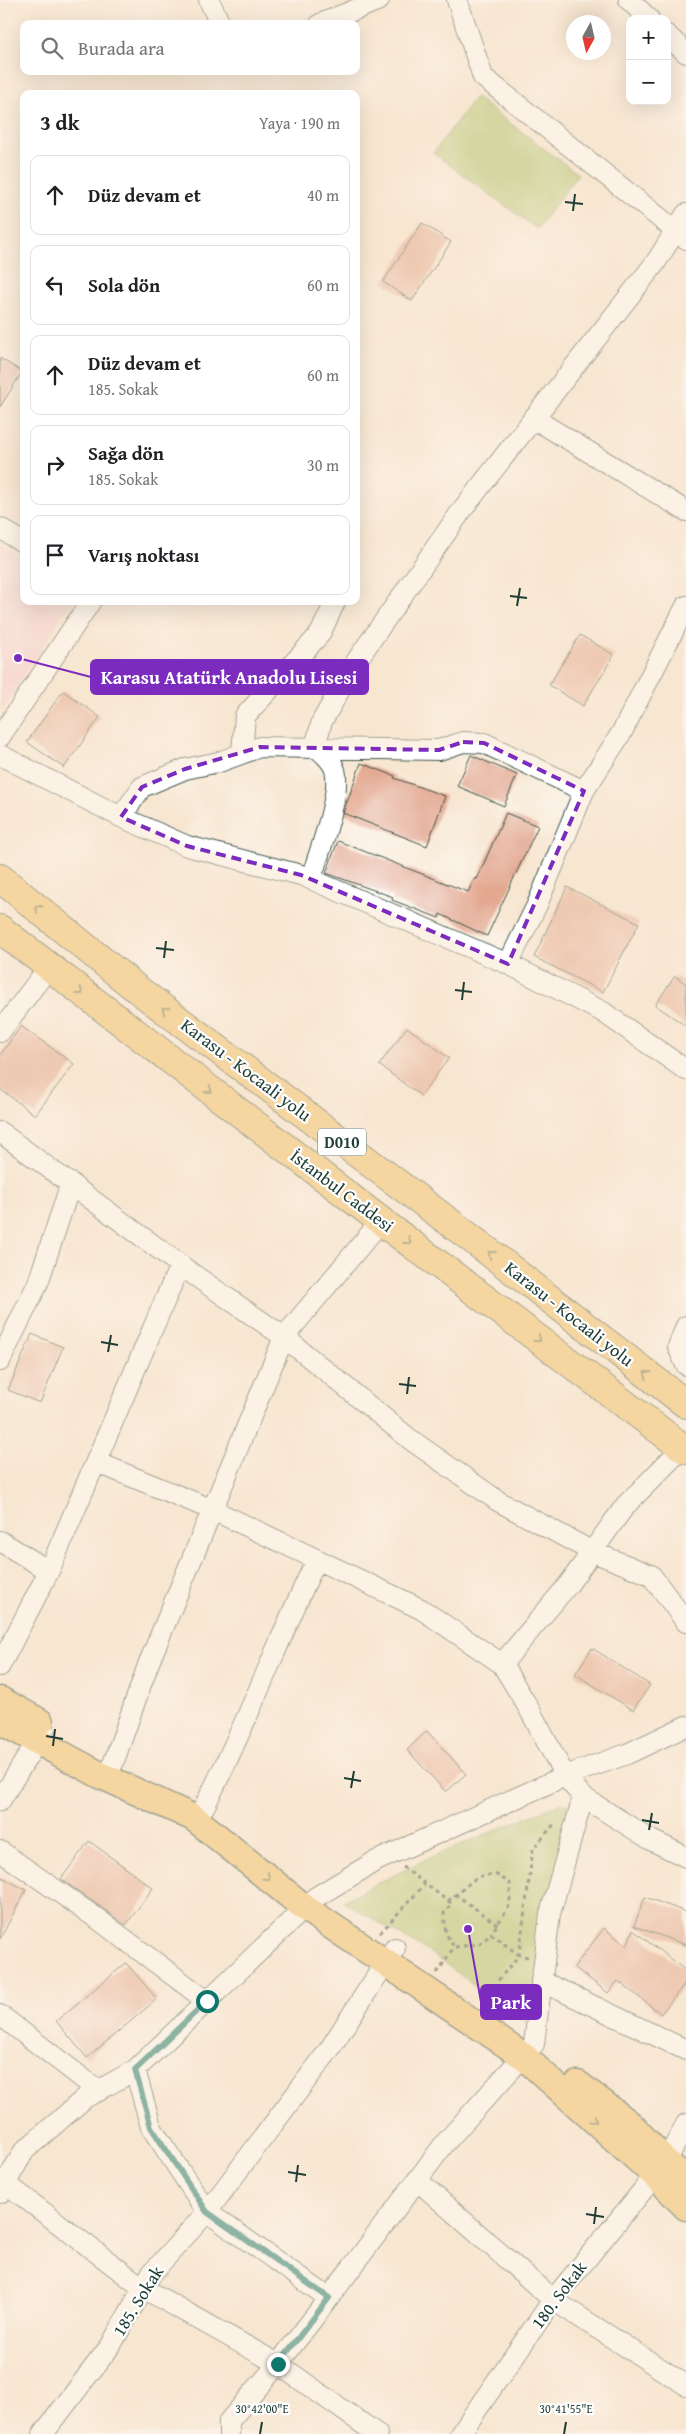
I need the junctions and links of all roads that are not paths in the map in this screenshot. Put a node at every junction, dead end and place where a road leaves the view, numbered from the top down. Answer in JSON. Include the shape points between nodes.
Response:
{"nodes":[{"id":1,"x":209,"y":0,"type":"edge"},
{"id":2,"x":379,"y":0,"type":"edge"},
{"id":3,"x":457,"y":0,"type":"edge"},
{"id":4,"x":629,"y":0,"type":"edge"},
{"id":5,"x":645,"y":15,"type":"edge"},
{"id":6,"x":218,"y":20,"type":"edge"},
{"id":7,"x":330,"y":20,"type":"edge"},
{"id":8,"x":671,"y":39,"type":"edge"},
{"id":9,"x":686,"y":52,"type":"edge"},
{"id":10,"x":683,"y":228,"type":"edge"},
{"id":11,"x":533,"y":418,"type":"junction"},
{"id":12,"x":686,"y":511,"type":"edge"},
{"id":13,"x":0,"y":528,"type":"edge"},
{"id":14,"x":20,"y":540,"type":"edge"},
{"id":15,"x":88,"y":605,"type":"edge"},
{"id":16,"x":334,"y":605,"type":"edge"},
{"id":17,"x":685,"y":612,"type":"edge"},
{"id":18,"x":0,"y":737,"type":"edge"},
{"id":19,"x":315,"y":747,"type":"junction"},
{"id":20,"x":242,"y":753,"type":"junction"},
{"id":21,"x":0,"y":755,"type":"edge"},
{"id":22,"x":584,"y":791,"type":"junction"},
{"id":23,"x":121,"y":817,"type":"junction"},
{"id":24,"x":0,"y":878,"type":"edge"},
{"id":25,"x":311,"y":879,"type":"junction"},
{"id":26,"x":0,"y":929,"type":"edge"},
{"id":27,"x":508,"y":964,"type":"junction"},
{"id":28,"x":48,"y":968,"type":"junction"},
{"id":29,"x":0,"y":1032,"type":"edge"},
{"id":30,"x":686,"y":1070,"type":"edge"},
{"id":31,"x":0,"y":1132,"type":"edge"},
{"id":32,"x":71,"y":1183,"type":"junction"},
{"id":33,"x":381,"y":1221,"type":"junction"},
{"id":34,"x":180,"y":1265,"type":"junction"},
{"id":35,"x":686,"y":1326,"type":"edge"},
{"id":36,"x":284,"y":1337,"type":"junction"},
{"id":37,"x":0,"y":1362,"type":"edge"},
{"id":38,"x":686,"y":1364,"type":"edge"},
{"id":39,"x":686,"y":1404,"type":"edge"},
{"id":40,"x":684,"y":1448,"type":"edge"},
{"id":41,"x":96,"y":1462,"type":"junction"},
{"id":42,"x":213,"y":1510,"type":"junction"},
{"id":43,"x":0,"y":1541,"type":"edge"},
{"id":44,"x":592,"y":1552,"type":"junction"},
{"id":45,"x":316,"y":1561,"type":"junction"},
{"id":46,"x":48,"y":1571,"type":"junction"},
{"id":47,"x":686,"y":1622,"type":"edge"},
{"id":48,"x":502,"y":1664,"type":"junction"},
{"id":49,"x":0,"y":1666,"type":"edge"},
{"id":50,"x":0,"y":1700,"type":"edge"},
{"id":51,"x":0,"y":1721,"type":"edge"},
{"id":52,"x":686,"y":1726,"type":"edge"},
{"id":53,"x":41,"y":1734,"type":"junction"},
{"id":54,"x":113,"y":1764,"type":"junction"},
{"id":55,"x":565,"y":1776,"type":"junction"},
{"id":56,"x":583,"y":1798,"type":"junction"},
{"id":57,"x":0,"y":1801,"type":"edge"},
{"id":58,"x":204,"y":1807,"type":"junction"},
{"id":59,"x":0,"y":1852,"type":"edge"},
{"id":60,"x":686,"y":1857,"type":"edge"},
{"id":61,"x":311,"y":1903,"type":"junction"},
{"id":62,"x":386,"y":1949,"type":"junction"},
{"id":63,"x":541,"y":1981,"type":"junction"},
{"id":64,"x":207,"y":2001,"type":"junction"},
{"id":65,"x":0,"y":2015,"type":"edge"},
{"id":66,"x":528,"y":2050,"type":"junction"},
{"id":67,"x":686,"y":2050,"type":"edge"},
{"id":68,"x":135,"y":2070,"type":"junction"},
{"id":69,"x":99,"y":2091,"type":"junction"},
{"id":70,"x":686,"y":2124,"type":"edge"},
{"id":71,"x":660,"y":2168,"type":"junction"},
{"id":72,"x":686,"y":2179,"type":"edge"},
{"id":73,"x":418,"y":2180,"type":"junction"},
{"id":74,"x":2,"y":2185,"type":"edge"},
{"id":75,"x":686,"y":2206,"type":"edge"},
{"id":76,"x":207,"y":2212,"type":"junction"},
{"id":77,"x":143,"y":2288,"type":"junction"},
{"id":78,"x":329,"y":2298,"type":"junction"},
{"id":79,"x":553,"y":2300,"type":"junction"},
{"id":80,"x":278,"y":2364,"type":"junction"},
{"id":81,"x":686,"y":2385,"type":"edge"},
{"id":82,"x":44,"y":2434,"type":"edge"},
{"id":83,"x":229,"y":2434,"type":"edge"},
{"id":84,"x":377,"y":2434,"type":"edge"},
{"id":85,"x":460,"y":2434,"type":"edge"}],
"edges":[{"from":1,"to":6,"type":"street"},
{"from":2,"to":7,"type":"street"},
{"from":3,"to":10,"type":"street","via":[[483,77]]},
{"from":4,"to":5,"type":"street"},
{"from":8,"to":9,"type":"street"},
{"from":10,"to":11,"type":"street"},
{"from":11,"to":12,"type":"street"},
{"from":11,"to":19,"type":"street","via":[[462,510],[357,660],[322,721]]},
{"from":13,"to":14,"type":"street"},
{"from":15,"to":18,"type":"street"},
{"from":16,"to":20,"type":"street","via":[[320,634],[245,716]]},
{"from":17,"to":22,"type":"street","via":[[622,732]]},
{"from":19,"to":20,"type":"street","via":[[260,747]]},
{"from":19,"to":22,"type":"street","via":[[440,750],[463,742],[484,743]]},
{"from":19,"to":25,"type":"street","via":[[335,768],[337,785]]},
{"from":20,"to":23,"type":"street","via":[[185,769],[142,788]]},
{"from":21,"to":23,"type":"street"},
{"from":22,"to":27,"type":"street","via":[[537,905]]},
{"from":23,"to":25,"type":"street","via":[[187,846]]},
{"from":39,"to":24,"type":"highway","name":"Karasu - Kocaali yolu","number":"D010","one_way":true,"via":[[472,1239],[137,989]]},
{"from":25,"to":27,"type":"street"},
{"from":26,"to":28,"type":"highway","name":"İstanbul Caddesi","number":"D010"},
{"from":27,"to":30,"type":"street","via":[[603,1012]]},
{"from":28,"to":29,"type":"street"},
{"from":28,"to":33,"type":"highway","name":"İstanbul Caddesi","number":"D010","one_way":true},
{"from":31,"to":32,"type":"street"},
{"from":32,"to":34,"type":"street"},
{"from":32,"to":37,"type":"street","via":[[38,1283]]},
{"from":33,"to":36,"type":"street"},
{"from":33,"to":40,"type":"highway","name":"İstanbul Caddesi","number":"D010","one_way":true},
{"from":34,"to":36,"type":"street"},
{"from":34,"to":41,"type":"street"},
{"from":35,"to":38,"type":"street","via":[[678,1347]]},
{"from":36,"to":42,"type":"street"},
{"from":36,"to":44,"type":"street","via":[[411,1440],[490,1496]]},
{"from":40,"to":44,"type":"street","via":[[625,1506]]},
{"from":41,"to":42,"type":"street"},
{"from":41,"to":46,"type":"street"},
{"from":42,"to":45,"type":"street"},
{"from":42,"to":54,"type":"street","via":[[148,1665]]},
{"from":43,"to":46,"type":"street"},
{"from":44,"to":47,"type":"street","via":[[651,1575]]},
{"from":44,"to":48,"type":"street"},
{"from":45,"to":48,"type":"street","via":[[421,1610]]},
{"from":45,"to":58,"type":"street","via":[[280,1636],[232,1754]]},
{"from":46,"to":49,"type":"street"},
{"from":48,"to":55,"type":"street"},
{"from":50,"to":53,"type":"main road"},
{"from":51,"to":53,"type":"main road"},
{"from":52,"to":55,"type":"street","via":[[627,1754]]},
{"from":53,"to":54,"type":"main road"},
{"from":53,"to":57,"type":"street"},
{"from":53,"to":61,"type":"main road","one_way":true,"via":[[100,1775],[194,1818]]},
{"from":54,"to":58,"type":"main road"},
{"from":55,"to":56,"type":"street"},
{"from":55,"to":61,"type":"street","via":[[388,1856]]},
{"from":56,"to":60,"type":"street","via":[[651,1840]]},
{"from":56,"to":63,"type":"street","via":[[550,1914]]},
{"from":58,"to":61,"type":"main road","via":[[290,1873]]},
{"from":59,"to":64,"type":"street","via":[[99,1920]]},
{"from":61,"to":62,"type":"main road"},
{"from":61,"to":64,"type":"street"},
{"from":62,"to":66,"type":"main road"},
{"from":62,"to":66,"type":"main road","via":[[434,1978]]},
{"from":62,"to":76,"type":"street","name":"185. Sokak","via":[[329,2050]]},
{"from":63,"to":66,"type":"street"},
{"from":63,"to":67,"type":"street"},
{"from":64,"to":68,"type":"street"},
{"from":65,"to":69,"type":"street"},
{"from":66,"to":71,"type":"main road","via":[[630,2124]]},
{"from":66,"to":73,"type":"street","via":[[446,2143]]},
{"from":68,"to":69,"type":"street"},
{"from":68,"to":76,"type":"street","via":[[151,2127]]},
{"from":69,"to":74,"type":"street","via":[[85,2098],[24,2152]]},
{"from":70,"to":71,"type":"street","name":"180. Sokak"},
{"from":71,"to":72,"type":"main road"},
{"from":71,"to":75,"type":"main road"},
{"from":71,"to":79,"type":"street","name":"180. Sokak"},
{"from":73,"to":78,"type":"street"},
{"from":73,"to":79,"type":"street"},
{"from":74,"to":77,"type":"street"},
{"from":76,"to":77,"type":"street","name":"185. Sokak","via":[[151,2274]]},
{"from":76,"to":78,"type":"street"},
{"from":77,"to":80,"type":"street"},
{"from":77,"to":82,"type":"street","name":"185. Sokak","via":[[111,2345]]},
{"from":78,"to":80,"type":"street"},
{"from":79,"to":81,"type":"street"},
{"from":79,"to":85,"type":"street","name":"180. Sokak"},
{"from":80,"to":83,"type":"street","via":[[229,2421]]},
{"from":80,"to":84,"type":"street"}]}
